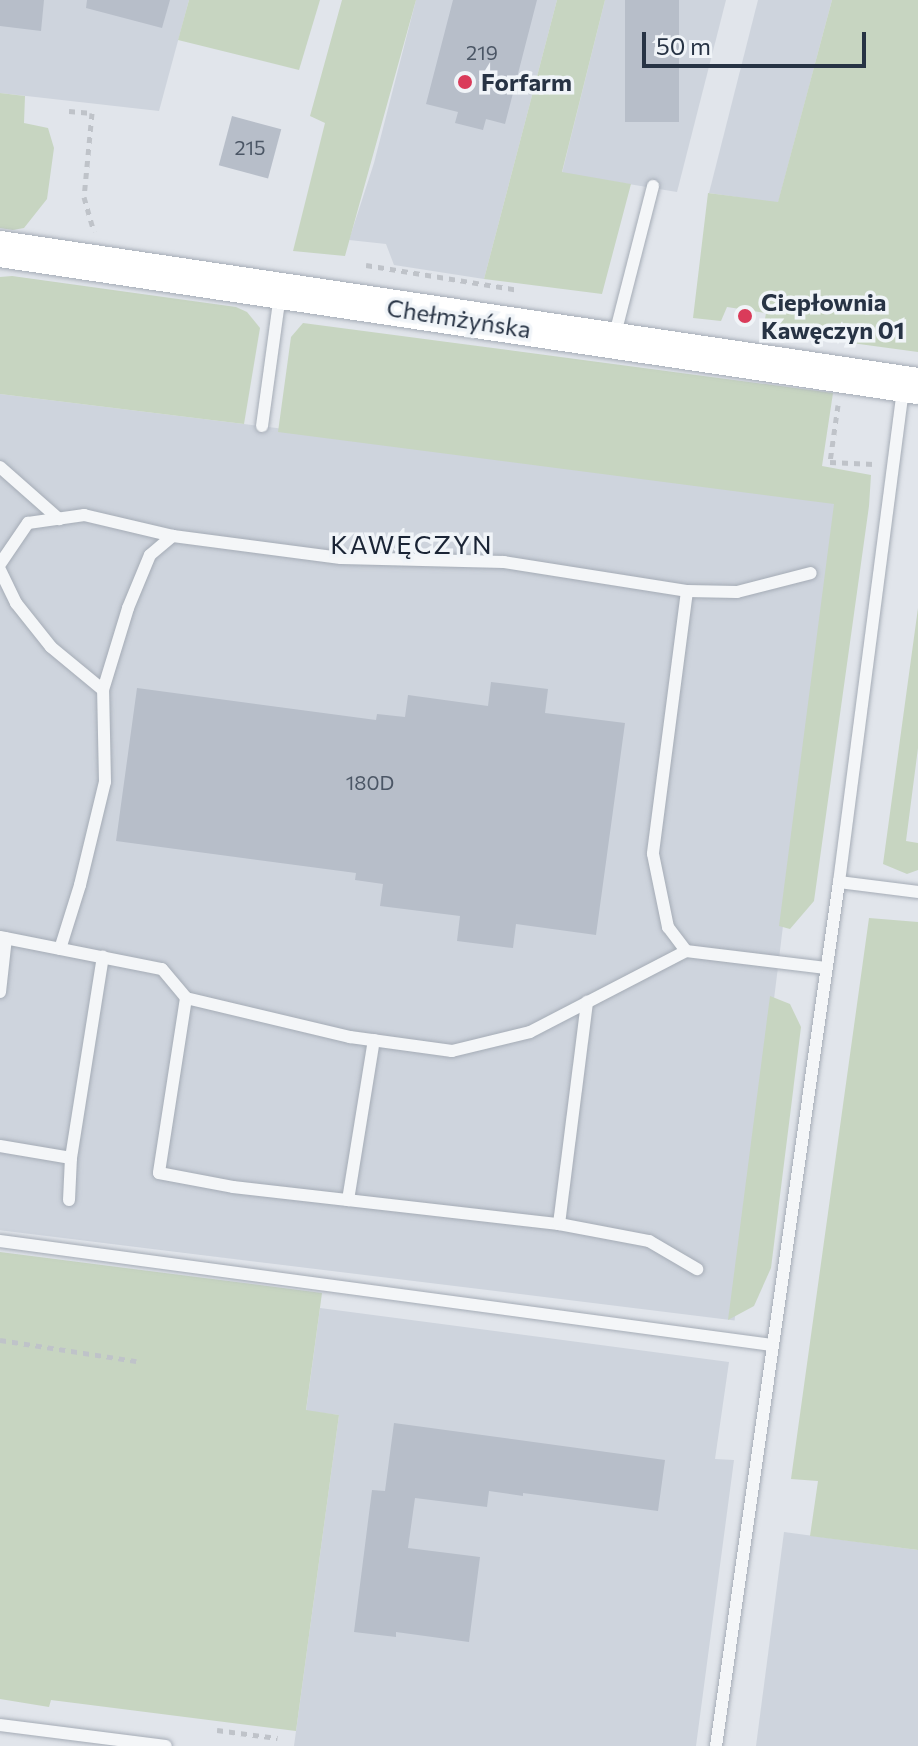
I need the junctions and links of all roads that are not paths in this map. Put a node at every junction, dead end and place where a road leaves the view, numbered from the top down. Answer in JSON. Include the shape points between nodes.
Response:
{"nodes":[{"id":1,"x":653,"y":186,"type":"dead end"},
{"id":2,"x":0,"y":249,"type":"edge"},
{"id":3,"x":280,"y":291,"type":"junction"},
{"id":4,"x":613,"y":342,"type":"junction"},
{"id":5,"x":911,"y":385,"type":"edge"},
{"id":6,"x":262,"y":426,"type":"dead end"},
{"id":7,"x":0,"y":467,"type":"edge"},
{"id":8,"x":59,"y":519,"type":"junction"},
{"id":9,"x":173,"y":536,"type":"junction"},
{"id":10,"x":0,"y":567,"type":"edge"},
{"id":11,"x":811,"y":573,"type":"dead end"},
{"id":12,"x":687,"y":591,"type":"junction"},
{"id":13,"x":103,"y":690,"type":"junction"},
{"id":14,"x":839,"y":882,"type":"junction"},
{"id":15,"x":918,"y":892,"type":"edge"},
{"id":16,"x":3,"y":938,"type":"edge"},
{"id":17,"x":60,"y":949,"type":"junction"},
{"id":18,"x":686,"y":951,"type":"junction"},
{"id":19,"x":103,"y":957,"type":"junction"},
{"id":20,"x":826,"y":968,"type":"junction"},
{"id":21,"x":0,"y":992,"type":"edge"},
{"id":22,"x":186,"y":998,"type":"junction"},
{"id":23,"x":587,"y":1002,"type":"junction"},
{"id":24,"x":374,"y":1040,"type":"junction"},
{"id":25,"x":0,"y":1146,"type":"edge"},
{"id":26,"x":71,"y":1158,"type":"junction"},
{"id":27,"x":69,"y":1200,"type":"dead end"},
{"id":28,"x":348,"y":1200,"type":"junction"},
{"id":29,"x":559,"y":1224,"type":"junction"},
{"id":30,"x":0,"y":1241,"type":"edge"},
{"id":31,"x":697,"y":1269,"type":"dead end"},
{"id":32,"x":772,"y":1345,"type":"junction"},
{"id":33,"x":0,"y":1725,"type":"edge"},
{"id":34,"x":166,"y":1746,"type":"edge"},
{"id":35,"x":716,"y":1746,"type":"edge"}],
"edges":[{"from":1,"to":4,"type":"lane"},
{"from":2,"to":3,"type":"street","name":"Chełmżyńska"},
{"from":3,"to":4,"type":"street","name":"Chełmżyńska"},
{"from":3,"to":6,"type":"lane"},
{"from":4,"to":5,"type":"street","name":"Chełmżyńska"},
{"from":5,"to":14,"type":"lane","via":[[892,465]]},
{"from":7,"to":8,"type":"lane"},
{"from":8,"to":9,"type":"lane","via":[[84,515]]},
{"from":8,"to":10,"type":"lane","via":[[28,523]]},
{"from":9,"to":12,"type":"lane","via":[[341,558],[504,562]]},
{"from":9,"to":13,"type":"lane","via":[[150,555]]},
{"from":10,"to":13,"type":"lane","via":[[16,603],[51,647]]},
{"from":11,"to":12,"type":"lane","via":[[737,592]]},
{"from":12,"to":18,"type":"lane","via":[[653,854],[668,927]]},
{"from":13,"to":17,"type":"lane","via":[[105,782]]},
{"from":14,"to":15,"type":"lane"},
{"from":14,"to":20,"type":"lane"},
{"from":16,"to":17,"type":"lane"},
{"from":16,"to":21,"type":"lane"},
{"from":17,"to":19,"type":"lane"},
{"from":18,"to":20,"type":"lane"},
{"from":18,"to":23,"type":"lane"},
{"from":19,"to":22,"type":"lane","via":[[162,969]]},
{"from":19,"to":26,"type":"lane"},
{"from":20,"to":32,"type":"lane"},
{"from":22,"to":24,"type":"lane"},
{"from":22,"to":28,"type":"lane","via":[[159,1173]]},
{"from":23,"to":24,"type":"lane","via":[[530,1032],[452,1051]]},
{"from":23,"to":29,"type":"lane"},
{"from":24,"to":28,"type":"lane"},
{"from":25,"to":26,"type":"lane"},
{"from":26,"to":27,"type":"lane"},
{"from":28,"to":29,"type":"lane"},
{"from":29,"to":31,"type":"lane","via":[[649,1241]]},
{"from":30,"to":32,"type":"lane"},
{"from":32,"to":35,"type":"lane"},
{"from":33,"to":34,"type":"lane"}]}
